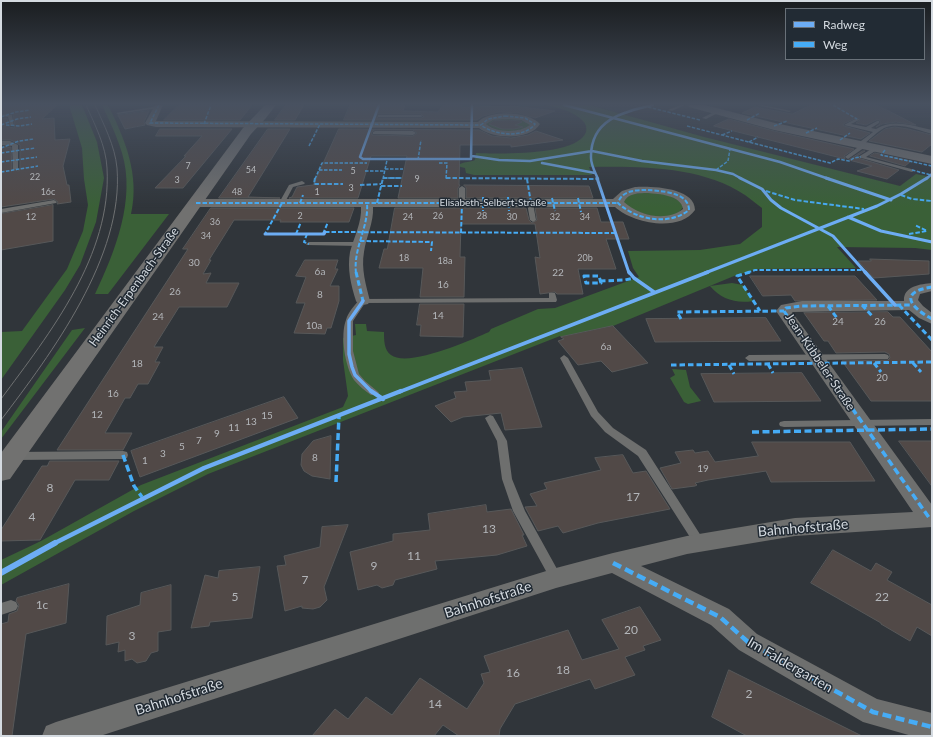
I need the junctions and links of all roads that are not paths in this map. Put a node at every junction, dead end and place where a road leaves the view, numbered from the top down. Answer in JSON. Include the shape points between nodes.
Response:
{"nodes":[{"id":1,"x":241,"y":139,"type":"edge"},
{"id":2,"x":835,"y":139,"type":"edge"},
{"id":3,"x":871,"y":139,"type":"edge"},
{"id":4,"x":1,"y":143,"type":"edge"},
{"id":5,"x":867,"y":146,"type":"junction"},
{"id":6,"x":848,"y":157,"type":"dead end"},
{"id":7,"x":932,"y":160,"type":"edge"},
{"id":8,"x":16,"y":169,"type":"dead end"},
{"id":9,"x":912,"y":170,"type":"dead end"},
{"id":10,"x":302,"y":183,"type":"dead end"},
{"id":11,"x":462,"y":188,"type":"dead end"},
{"id":12,"x":54,"y":202,"type":"dead end"},
{"id":13,"x":196,"y":203,"type":"junction"},
{"id":14,"x":282,"y":203,"type":"junction"},
{"id":15,"x":367,"y":203,"type":"junction"},
{"id":16,"x":462,"y":203,"type":"junction"},
{"id":17,"x":530,"y":203,"type":"junction"},
{"id":18,"x":618,"y":203,"type":"junction"},
{"id":19,"x":1,"y":211,"type":"edge"},
{"id":20,"x":533,"y":220,"type":"dead end"},
{"id":21,"x":309,"y":244,"type":"dead end"},
{"id":22,"x":359,"y":244,"type":"junction"},
{"id":23,"x":932,"y":287,"type":"edge"},
{"id":24,"x":552,"y":295,"type":"dead end"},
{"id":25,"x":363,"y":300,"type":"junction"},
{"id":26,"x":912,"y":305,"type":"junction"},
{"id":27,"x":932,"y":319,"type":"edge"},
{"id":28,"x":885,"y":357,"type":"dead end"},
{"id":29,"x":564,"y":358,"type":"dead end"},
{"id":30,"x":749,"y":358,"type":"dead end"},
{"id":31,"x":816,"y":358,"type":"junction"},
{"id":32,"x":374,"y":393,"type":"dead end"},
{"id":33,"x":490,"y":418,"type":"dead end"},
{"id":34,"x":861,"y":422,"type":"junction"},
{"id":35,"x":932,"y":422,"type":"edge"},
{"id":36,"x":784,"y":424,"type":"dead end"},
{"id":37,"x":123,"y":455,"type":"dead end"},
{"id":38,"x":11,"y":456,"type":"junction"},
{"id":39,"x":1,"y":472,"type":"edge"},
{"id":40,"x":931,"y":519,"type":"edge"},
{"id":41,"x":699,"y":542,"type":"junction"},
{"id":42,"x":613,"y":562,"type":"junction"},
{"id":43,"x":556,"y":578,"type":"junction"},
{"id":44,"x":932,"y":727,"type":"edge"},
{"id":45,"x":65,"y":735,"type":"edge"}],
"edges":[{"from":1,"to":13,"type":"street","name":"Heinrich-Erpenbach-Straße"},
{"from":2,"to":5,"type":"street"},
{"from":3,"to":5,"type":"lane"},
{"from":4,"to":8,"type":"lane","via":[[15,145]]},
{"from":5,"to":6,"type":"lane"},
{"from":5,"to":7,"type":"street"},
{"from":5,"to":9,"type":"lane","via":[[861,157]]},
{"from":10,"to":14,"type":"lane","via":[[291,186]]},
{"from":11,"to":16,"type":"lane"},
{"from":12,"to":19,"type":"lane"},
{"from":13,"to":14,"type":"street","name":"Elisabeth-Selbert-Straße"},
{"from":13,"to":38,"type":"street","name":"Heinrich-Erpenbach-Straße"},
{"from":14,"to":15,"type":"street","name":"Elisabeth-Selbert-Straße"},
{"from":15,"to":16,"type":"street","name":"Elisabeth-Selbert-Straße"},
{"from":15,"to":22,"type":"street","via":[[368,213]]},
{"from":16,"to":17,"type":"street","name":"Elisabeth-Selbert-Straße"},
{"from":17,"to":18,"type":"street","name":"Elisabeth-Selbert-Straße"},
{"from":17,"to":20,"type":"lane"},
{"from":18,"to":18,"type":"street","via":[[624,194],[648,190],[675,195],[690,206],[681,216],[654,219],[627,212]]},
{"from":21,"to":22,"type":"lane"},
{"from":22,"to":25,"type":"street","via":[[355,274]]},
{"from":23,"to":26,"type":"street","via":[[916,290],[911,294]]},
{"from":24,"to":25,"type":"lane","via":[[553,300]]},
{"from":25,"to":32,"type":"lane","via":[[354,310],[349,322],[349,358],[358,379]]},
{"from":26,"to":27,"type":"street"},
{"from":26,"to":31,"type":"street","name":"Jean-Kübbeler-Straße","via":[[786,308],[784,311]]},
{"from":28,"to":31,"type":"lane"},
{"from":29,"to":41,"type":"lane","via":[[594,414],[609,430],[642,453]]},
{"from":30,"to":31,"type":"lane"},
{"from":31,"to":34,"type":"street","name":"Jean-Kübbeler-Straße"},
{"from":33,"to":43,"type":"lane","via":[[502,441],[507,480],[519,511]]},
{"from":34,"to":35,"type":"lane"},
{"from":34,"to":36,"type":"lane"},
{"from":34,"to":40,"type":"street","name":"Jean-Kübbeler-Straße"},
{"from":37,"to":38,"type":"lane"},
{"from":38,"to":39,"type":"street","name":"Heinrich-Erpenbach-Straße"},
{"from":40,"to":41,"type":"street","name":"Bahnhofstraße","via":[[794,527]]},
{"from":41,"to":42,"type":"street","name":"Bahnhofstraße"},
{"from":42,"to":43,"type":"street","name":"Bahnhofstraße"},
{"from":42,"to":44,"type":"street","name":"Im Faldergarten","via":[[720,617],[748,642],[873,712]]},
{"from":43,"to":45,"type":"street","name":"Bahnhofstraße"}]}
